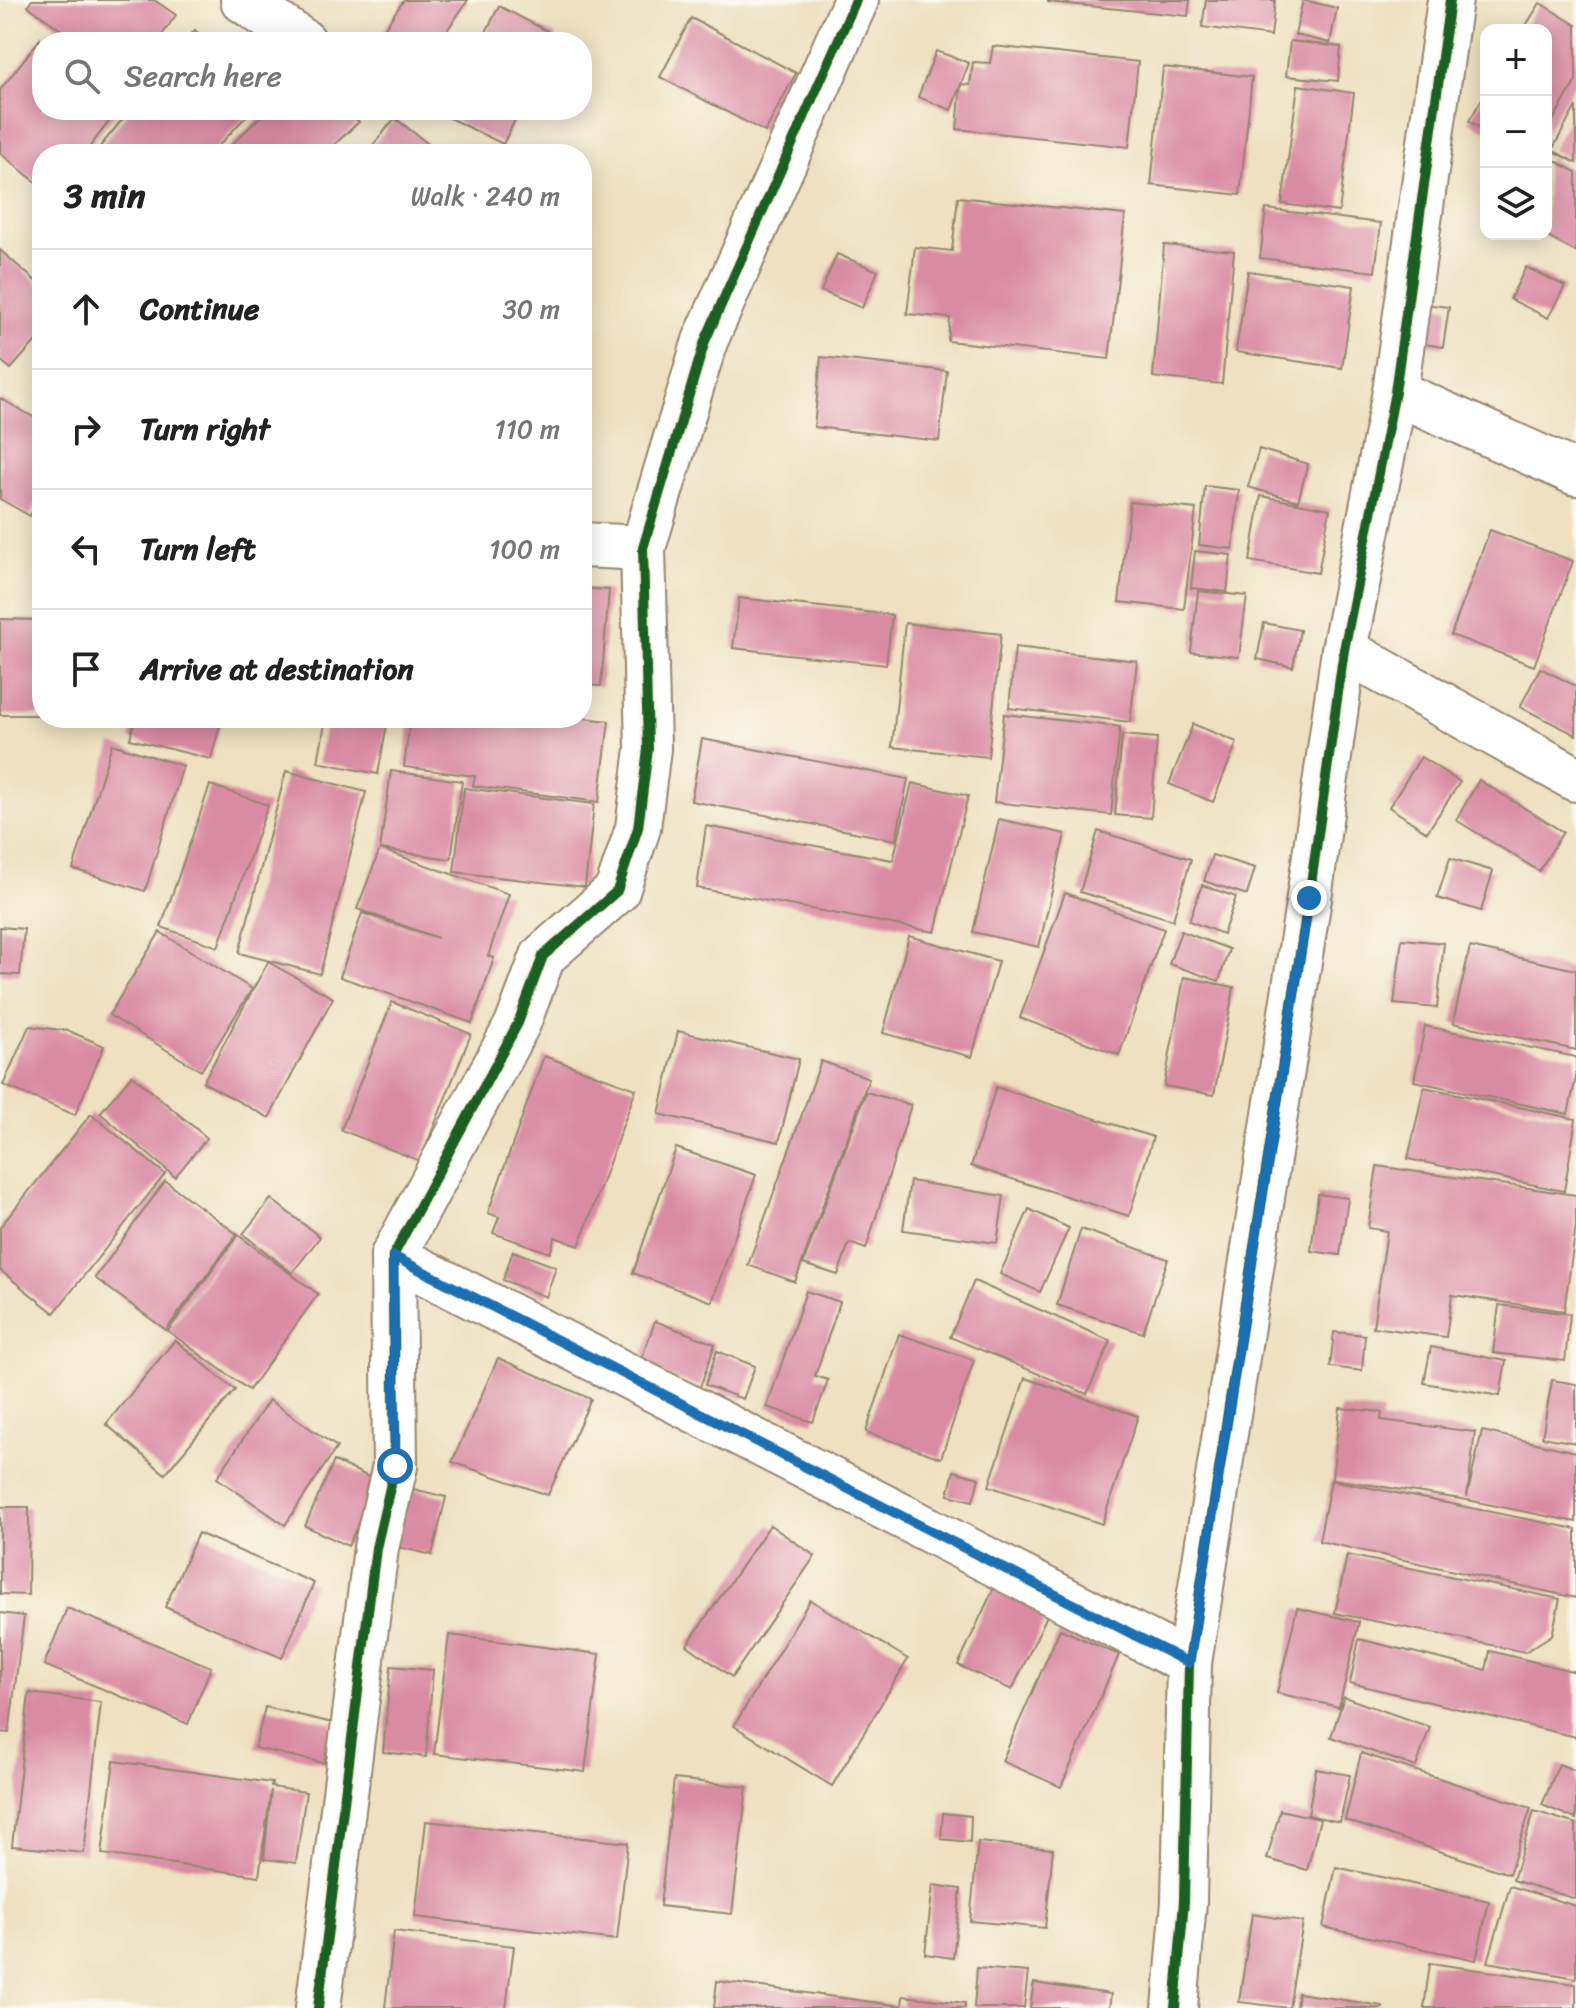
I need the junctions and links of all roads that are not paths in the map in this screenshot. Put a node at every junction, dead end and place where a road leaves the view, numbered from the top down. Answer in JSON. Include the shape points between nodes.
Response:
{"nodes":[{"id":1,"x":243,"y":0,"type":"edge"},
{"id":2,"x":856,"y":0,"type":"edge"},
{"id":3,"x":1450,"y":0,"type":"edge"},
{"id":4,"x":289,"y":32,"type":"edge"},
{"id":5,"x":1395,"y":392,"type":"junction"},
{"id":6,"x":1576,"y":473,"type":"edge"},
{"id":7,"x":592,"y":545,"type":"edge"},
{"id":8,"x":643,"y":548,"type":"junction"},
{"id":9,"x":1344,"y":650,"type":"junction"},
{"id":10,"x":1576,"y":779,"type":"edge"},
{"id":11,"x":393,"y":1256,"type":"junction"},
{"id":12,"x":1189,"y":1663,"type":"junction"},
{"id":13,"x":318,"y":2008,"type":"edge"},
{"id":14,"x":1175,"y":2008,"type":"edge"}],
"edges":[{"from":1,"to":4,"type":"street"},
{"from":2,"to":8,"type":"street","via":[[705,341]]},
{"from":3,"to":5,"type":"street"},
{"from":5,"to":6,"type":"street"},
{"from":5,"to":9,"type":"street"},
{"from":7,"to":8,"type":"street"},
{"from":8,"to":11,"type":"street","via":[[648,749],[638,828],[617,891],[543,956],[518,1023]]},
{"from":9,"to":10,"type":"street"},
{"from":9,"to":12,"type":"street"},
{"from":11,"to":12,"type":"street"},
{"from":11,"to":13,"type":"street","via":[[395,1466],[376,1548]]},
{"from":12,"to":14,"type":"street","via":[[1184,1901]]}]}
